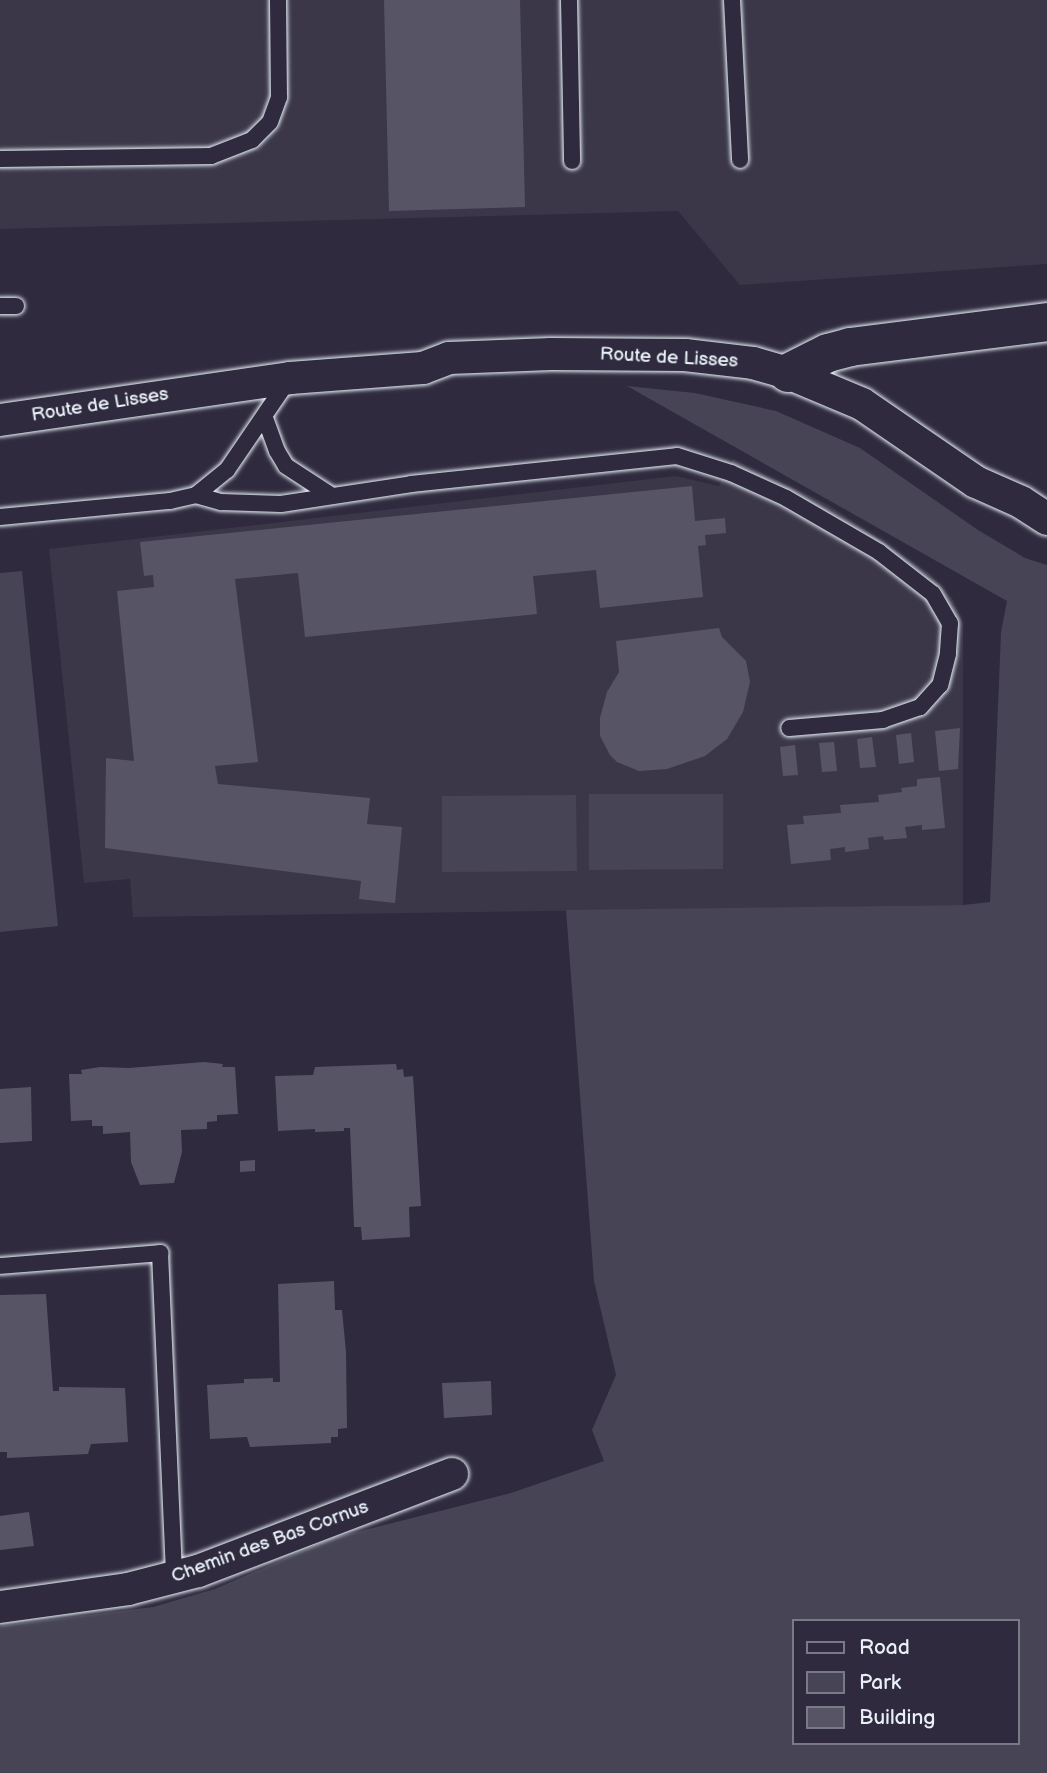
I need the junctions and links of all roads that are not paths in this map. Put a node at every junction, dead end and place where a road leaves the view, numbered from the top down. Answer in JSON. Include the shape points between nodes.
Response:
{"nodes":[{"id":1,"x":278,"y":0,"type":"edge"},
{"id":2,"x":569,"y":0,"type":"edge"},
{"id":3,"x":732,"y":0,"type":"edge"},
{"id":4,"x":0,"y":159,"type":"edge"},
{"id":5,"x":740,"y":160,"type":"dead end"},
{"id":6,"x":572,"y":161,"type":"dead end"},
{"id":7,"x":1047,"y":322,"type":"edge"},
{"id":8,"x":449,"y":358,"type":"junction"},
{"id":9,"x":788,"y":373,"type":"junction"},
{"id":10,"x":290,"y":378,"type":"junction"},
{"id":11,"x":0,"y":399,"type":"edge"},
{"id":12,"x":265,"y":418,"type":"junction"},
{"id":13,"x":0,"y":419,"type":"edge"},
{"id":14,"x":196,"y":495,"type":"junction"},
{"id":15,"x":332,"y":496,"type":"junction"},
{"id":16,"x":1034,"y":502,"type":"edge"},
{"id":17,"x":0,"y":517,"type":"edge"},
{"id":18,"x":1047,"y":519,"type":"edge"},
{"id":19,"x":789,"y":728,"type":"dead end"},
{"id":20,"x":0,"y":1266,"type":"edge"},
{"id":21,"x":452,"y":1474,"type":"dead end"},
{"id":22,"x":174,"y":1578,"type":"junction"},
{"id":23,"x":0,"y":1606,"type":"edge"}],
"edges":[{"from":1,"to":4,"type":"lane","via":[[279,97],[270,122],[252,140],[211,156]]},
{"from":2,"to":6,"type":"lane"},
{"from":3,"to":5,"type":"lane"},
{"from":7,"to":9,"type":"main road","via":[[850,347]]},
{"from":8,"to":9,"type":"street","name":"Route de Lisses","via":[[685,355],[753,363]]},
{"from":8,"to":10,"type":"street","name":"Route de Lisses","via":[[423,368]]},
{"from":8,"to":11,"type":"street","name":"Route de Lisses","via":[[424,349],[301,355]]},
{"from":9,"to":16,"type":"street","name":"Route de Lisses","via":[[862,404],[976,482]]},
{"from":10,"to":12,"type":"lane"},
{"from":10,"to":13,"type":"street","name":"Route de Lisses"},
{"from":12,"to":14,"type":"lane","via":[[227,470]]},
{"from":12,"to":15,"type":"lane","via":[[286,466]]},
{"from":14,"to":15,"type":"lane","via":[[221,502],[281,504]]},
{"from":14,"to":17,"type":"lane"},
{"from":15,"to":19,"type":"lane","via":[[677,456],[731,473],[786,498],[879,552],[933,594],[950,623],[940,685],[920,707],[883,720]]},
{"from":16,"to":18,"type":"street","name":"Route de Lisses"},
{"from":20,"to":22,"type":"lane","via":[[160,1253]]},
{"from":21,"to":22,"type":"street","name":"Chemin des Bas Cornus","via":[[236,1559]]},
{"from":22,"to":23,"type":"street","name":"Chemin des Bas Cornus","via":[[128,1590]]}]}
